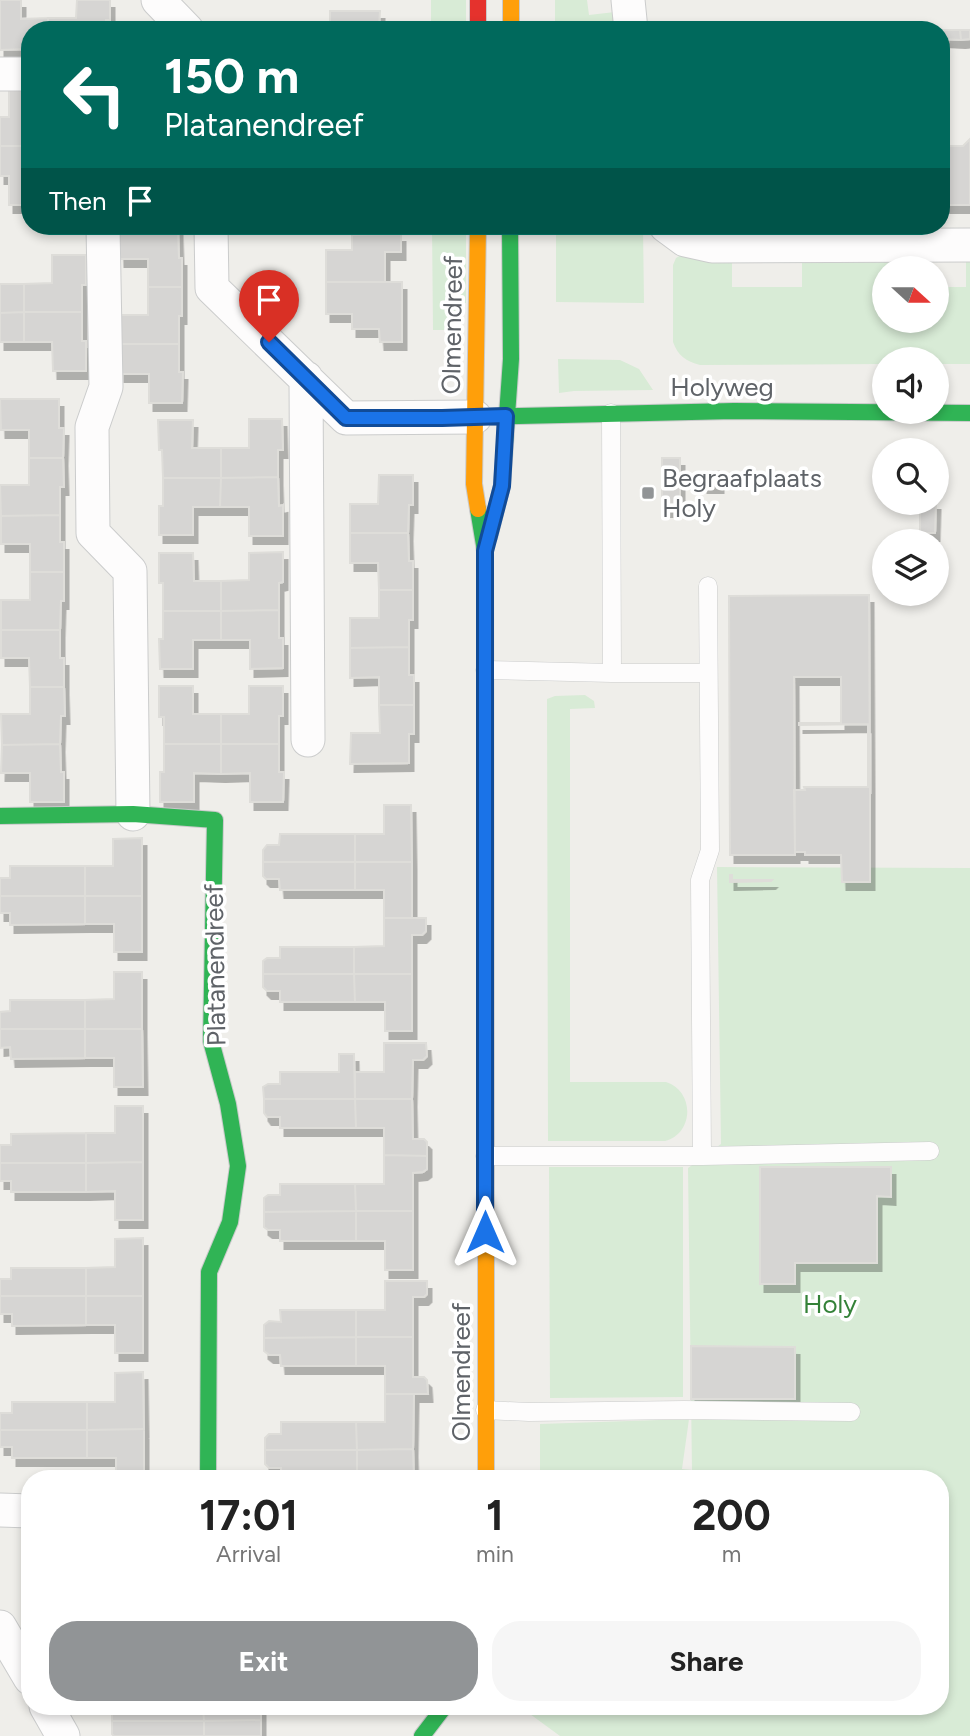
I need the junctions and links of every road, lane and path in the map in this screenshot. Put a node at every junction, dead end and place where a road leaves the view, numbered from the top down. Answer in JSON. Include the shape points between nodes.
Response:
{"nodes":[{"id":1,"x":158,"y":0,"type":"edge"},
{"id":2,"x":478,"y":0,"type":"edge"},
{"id":3,"x":511,"y":0,"type":"edge"},
{"id":4,"x":628,"y":0,"type":"edge"},
{"id":5,"x":178,"y":21,"type":"edge"},
{"id":6,"x":478,"y":21,"type":"edge"},
{"id":7,"x":511,"y":21,"type":"edge"},
{"id":8,"x":630,"y":21,"type":"edge"},
{"id":9,"x":0,"y":74,"type":"edge"},
{"id":10,"x":21,"y":74,"type":"edge"},
{"id":11,"x":103,"y":235,"type":"edge"},
{"id":12,"x":211,"y":235,"type":"edge"},
{"id":13,"x":479,"y":235,"type":"edge"},
{"id":14,"x":510,"y":235,"type":"edge"},
{"id":15,"x":678,"y":235,"type":"edge"},
{"id":16,"x":970,"y":245,"type":"edge"},
{"id":17,"x":306,"y":378,"type":"junction"},
{"id":18,"x":611,"y":413,"type":"junction"},
{"id":19,"x":970,"y":413,"type":"edge"},
{"id":20,"x":490,"y":417,"type":"junction"},
{"id":21,"x":485,"y":551,"type":"junction"},
{"id":22,"x":708,"y":586,"type":"dead end"},
{"id":23,"x":485,"y":670,"type":"junction"},
{"id":24,"x":612,"y":673,"type":"junction"},
{"id":25,"x":708,"y":673,"type":"junction"},
{"id":26,"x":308,"y":740,"type":"dead end"},
{"id":27,"x":133,"y":814,"type":"junction"},
{"id":28,"x":0,"y":816,"type":"edge"},
{"id":29,"x":930,"y":1151,"type":"dead end"},
{"id":30,"x":485,"y":1156,"type":"junction"},
{"id":31,"x":702,"y":1156,"type":"junction"},
{"id":32,"x":485,"y":1410,"type":"junction"},
{"id":33,"x":851,"y":1412,"type":"dead end"},
{"id":34,"x":208,"y":1470,"type":"edge"},
{"id":35,"x":485,"y":1470,"type":"edge"},
{"id":36,"x":0,"y":1510,"type":"edge"},
{"id":37,"x":21,"y":1511,"type":"edge"},
{"id":38,"x":0,"y":1627,"type":"edge"},
{"id":39,"x":21,"y":1663,"type":"edge"},
{"id":40,"x":51,"y":1715,"type":"edge"},
{"id":41,"x":438,"y":1715,"type":"edge"},
{"id":42,"x":63,"y":1736,"type":"edge"},
{"id":43,"x":422,"y":1736,"type":"edge"}],
"edges":[{"from":1,"to":5,"type":"street"},
{"from":2,"to":6,"type":"street"},
{"from":3,"to":7,"type":"street"},
{"from":4,"to":8,"type":"street"},
{"from":9,"to":10,"type":"street"},
{"from":11,"to":27,"type":"street","via":[[106,387],[92,427],[93,533],[130,571]]},
{"from":12,"to":17,"type":"street","via":[[212,288]]},
{"from":13,"to":20,"type":"street","name":"Olmendreef"},
{"from":14,"to":20,"type":"street","name":"Olmendreef","via":[[511,359]]},
{"from":15,"to":16,"type":"street","via":[[712,246]]},
{"from":17,"to":20,"type":"street","via":[[346,418]]},
{"from":17,"to":26,"type":"street"},
{"from":18,"to":19,"type":"street","name":"Holyweg"},
{"from":18,"to":20,"type":"street","name":"Holyweg"},
{"from":18,"to":24,"type":"lane"},
{"from":20,"to":21,"type":"street","name":"Olmendreef","via":[[474,484]]},
{"from":20,"to":21,"type":"street","name":"Olmendreef","via":[[502,486]]},
{"from":21,"to":23,"type":"street","name":"Olmendreef"},
{"from":22,"to":25,"type":"lane"},
{"from":23,"to":24,"type":"lane"},
{"from":23,"to":30,"type":"street","name":"Olmendreef"},
{"from":24,"to":25,"type":"lane"},
{"from":25,"to":31,"type":"lane","via":[[710,850],[700,880]]},
{"from":27,"to":28,"type":"street","name":"Platanendreef"},
{"from":27,"to":34,"type":"street","name":"Platanendreef","via":[[215,820],[211,1041],[239,1166],[230,1222],[209,1272]]},
{"from":29,"to":31,"type":"lane"},
{"from":30,"to":31,"type":"lane"},
{"from":30,"to":32,"type":"street","name":"Olmendreef"},
{"from":32,"to":33,"type":"lane"},
{"from":32,"to":35,"type":"street","name":"Olmendreef"},
{"from":36,"to":37,"type":"street"},
{"from":38,"to":39,"type":"street"},
{"from":40,"to":42,"type":"street"},
{"from":41,"to":43,"type":"street"}]}
